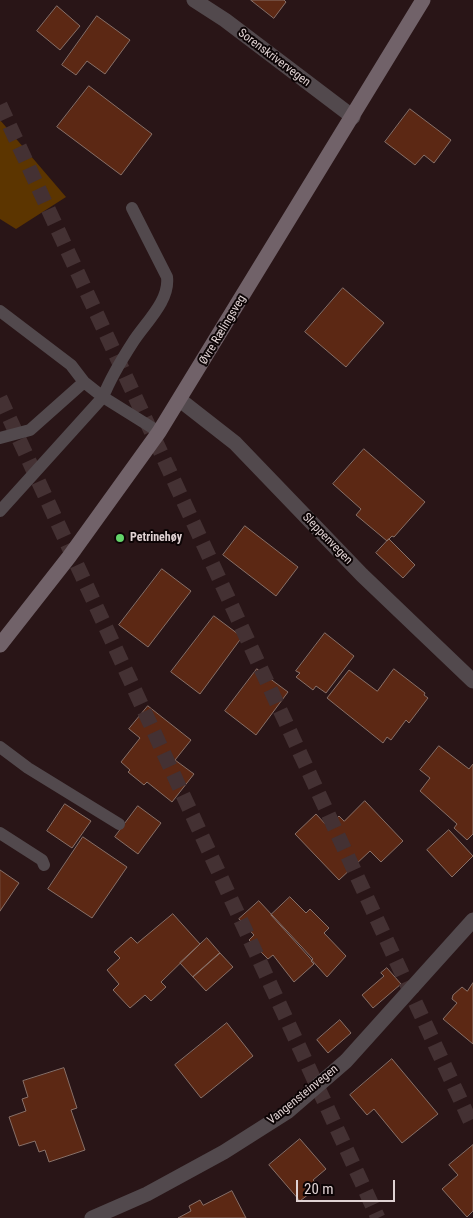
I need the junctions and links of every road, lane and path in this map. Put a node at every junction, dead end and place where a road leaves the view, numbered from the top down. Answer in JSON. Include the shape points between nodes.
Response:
{"nodes":[{"id":1,"x":194,"y":0,"type":"edge"},
{"id":2,"x":424,"y":0,"type":"edge"},
{"id":3,"x":353,"y":117,"type":"junction"},
{"id":4,"x":132,"y":208,"type":"dead end"},
{"id":5,"x":0,"y":312,"type":"edge"},
{"id":6,"x":84,"y":382,"type":"junction"},
{"id":7,"x":103,"y":396,"type":"junction"},
{"id":8,"x":180,"y":400,"type":"junction"},
{"id":9,"x":159,"y":432,"type":"junction"},
{"id":10,"x":0,"y":438,"type":"edge"},
{"id":11,"x":0,"y":511,"type":"edge"},
{"id":12,"x":0,"y":645,"type":"edge"},
{"id":13,"x":473,"y":681,"type":"edge"},
{"id":14,"x":0,"y":747,"type":"edge"},
{"id":15,"x":119,"y":824,"type":"dead end"},
{"id":16,"x":0,"y":834,"type":"edge"},
{"id":17,"x":44,"y":865,"type":"dead end"},
{"id":18,"x":473,"y":920,"type":"edge"},
{"id":19,"x":99,"y":1217,"type":"edge"}],
"edges":[{"from":1,"to":3,"type":"street","name":"Sorenskrivervegen"},
{"from":2,"to":3,"type":"main road","name":"Øvre Rælingsveg"},
{"from":3,"to":8,"type":"main road","name":"Øvre Rælingsveg"},
{"from":4,"to":7,"type":"lane","via":[[167,277],[168,286]]},
{"from":5,"to":6,"type":"lane","via":[[71,365]]},
{"from":6,"to":7,"type":"lane"},
{"from":6,"to":10,"type":"lane","via":[[30,430]]},
{"from":7,"to":9,"type":"lane"},
{"from":7,"to":11,"type":"lane"},
{"from":8,"to":9,"type":"main road","name":"Øvre Rælingsveg"},
{"from":8,"to":13,"type":"street","name":"Sleppenvegen","via":[[235,443],[362,575]]},
{"from":9,"to":12,"type":"main road","name":"Øvre Rælingsveg","via":[[69,557]]},
{"from":14,"to":15,"type":"lane"},
{"from":16,"to":17,"type":"lane","via":[[42,860]]},
{"from":18,"to":19,"type":"street","name":"Vangensteinvegen","via":[[346,1061],[287,1112],[224,1152]]}]}
